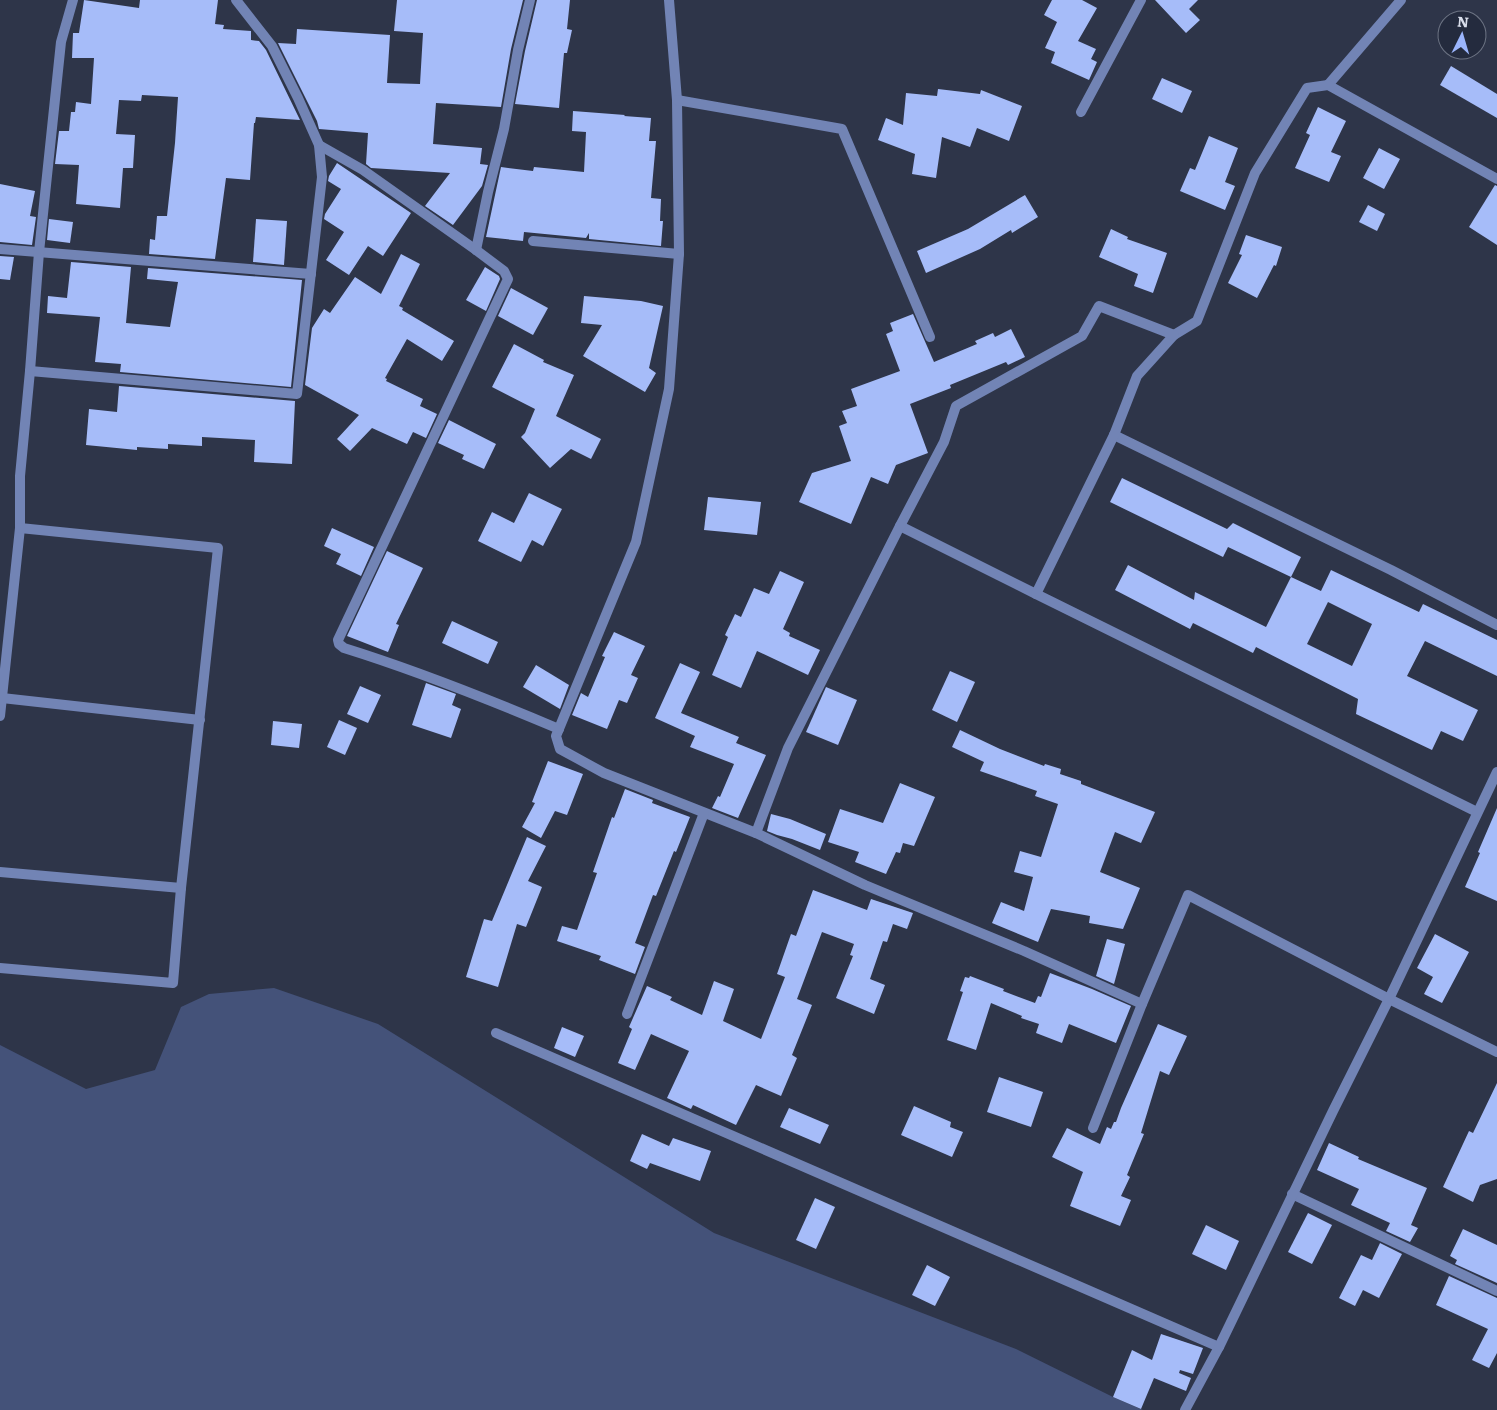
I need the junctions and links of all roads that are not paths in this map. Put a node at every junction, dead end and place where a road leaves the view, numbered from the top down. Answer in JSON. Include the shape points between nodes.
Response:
{"nodes":[{"id":1,"x":73,"y":0,"type":"edge"},
{"id":2,"x":236,"y":0,"type":"edge"},
{"id":3,"x":530,"y":0,"type":"edge"},
{"id":4,"x":669,"y":0,"type":"edge"},
{"id":5,"x":1141,"y":0,"type":"edge"},
{"id":6,"x":1401,"y":0,"type":"edge"},
{"id":7,"x":1328,"y":85,"type":"junction"},
{"id":8,"x":677,"y":100,"type":"junction"},
{"id":9,"x":1081,"y":112,"type":"dead end"},
{"id":10,"x":320,"y":145,"type":"junction"},
{"id":11,"x":1497,"y":179,"type":"edge"},
{"id":12,"x":533,"y":241,"type":"dead end"},
{"id":13,"x":0,"y":249,"type":"edge"},
{"id":14,"x":476,"y":250,"type":"junction"},
{"id":15,"x":39,"y":252,"type":"junction"},
{"id":16,"x":679,"y":254,"type":"junction"},
{"id":17,"x":311,"y":274,"type":"junction"},
{"id":18,"x":1174,"y":335,"type":"junction"},
{"id":19,"x":930,"y":337,"type":"dead end"},
{"id":20,"x":30,"y":371,"type":"junction"},
{"id":21,"x":1114,"y":435,"type":"junction"},
{"id":22,"x":900,"y":526,"type":"junction"},
{"id":23,"x":20,"y":528,"type":"junction"},
{"id":24,"x":1036,"y":594,"type":"junction"},
{"id":25,"x":1497,"y":625,"type":"edge"},
{"id":26,"x":2,"y":698,"type":"junction"},
{"id":27,"x":0,"y":716,"type":"edge"},
{"id":28,"x":200,"y":720,"type":"junction"},
{"id":29,"x":559,"y":729,"type":"junction"},
{"id":30,"x":1497,"y":772,"type":"edge"},
{"id":31,"x":1477,"y":812,"type":"junction"},
{"id":32,"x":704,"y":813,"type":"junction"},
{"id":33,"x":756,"y":833,"type":"junction"},
{"id":34,"x":0,"y":872,"type":"edge"},
{"id":35,"x":181,"y":888,"type":"junction"},
{"id":36,"x":0,"y":968,"type":"edge"},
{"id":37,"x":1389,"y":999,"type":"junction"},
{"id":38,"x":1142,"y":1004,"type":"junction"},
{"id":39,"x":627,"y":1014,"type":"dead end"},
{"id":40,"x":496,"y":1033,"type":"dead end"},
{"id":41,"x":1497,"y":1052,"type":"edge"},
{"id":42,"x":1093,"y":1128,"type":"dead end"},
{"id":43,"x":1292,"y":1194,"type":"junction"},
{"id":44,"x":1497,"y":1291,"type":"edge"},
{"id":45,"x":1219,"y":1347,"type":"junction"},
{"id":46,"x":1185,"y":1410,"type":"edge"}],
"edges":[{"from":1,"to":15,"type":"street","via":[[61,42]]},
{"from":2,"to":10,"type":"street","via":[[272,46]]},
{"from":3,"to":14,"type":"street"},
{"from":4,"to":8,"type":"street"},
{"from":5,"to":9,"type":"street"},
{"from":6,"to":7,"type":"street"},
{"from":7,"to":11,"type":"street"},
{"from":7,"to":18,"type":"street","via":[[1307,88],[1256,173],[1197,321]]},
{"from":8,"to":16,"type":"street"},
{"from":8,"to":19,"type":"street","via":[[842,129]]},
{"from":10,"to":14,"type":"street","via":[[363,170]]},
{"from":10,"to":17,"type":"street","via":[[322,177]]},
{"from":12,"to":16,"type":"street"},
{"from":13,"to":15,"type":"street"},
{"from":14,"to":29,"type":"street","via":[[504,271],[508,279],[338,640],[344,648],[470,691]]},
{"from":15,"to":17,"type":"street"},
{"from":15,"to":20,"type":"street"},
{"from":16,"to":29,"type":"street","via":[[670,389],[636,542]]},
{"from":17,"to":20,"type":"street","via":[[297,394]]},
{"from":18,"to":21,"type":"street","via":[[1137,376]]},
{"from":18,"to":22,"type":"street","via":[[1099,306],[1082,336],[956,406],[944,442]]},
{"from":20,"to":23,"type":"street","via":[[20,476]]},
{"from":21,"to":24,"type":"street"},
{"from":21,"to":25,"type":"street"},
{"from":22,"to":24,"type":"street"},
{"from":22,"to":33,"type":"street","via":[[788,748]]},
{"from":23,"to":26,"type":"street"},
{"from":23,"to":28,"type":"street","via":[[218,548]]},
{"from":24,"to":31,"type":"street"},
{"from":26,"to":27,"type":"street"},
{"from":26,"to":28,"type":"street"},
{"from":28,"to":35,"type":"street"},
{"from":29,"to":32,"type":"street","via":[[556,736],[560,750],[604,773]]},
{"from":30,"to":31,"type":"street"},
{"from":31,"to":37,"type":"street"},
{"from":32,"to":33,"type":"street"},
{"from":32,"to":39,"type":"street"},
{"from":33,"to":38,"type":"street","via":[[865,885]]},
{"from":34,"to":35,"type":"street"},
{"from":35,"to":36,"type":"street","via":[[173,983]]},
{"from":37,"to":38,"type":"street","via":[[1188,895]]},
{"from":37,"to":41,"type":"street"},
{"from":37,"to":43,"type":"street"},
{"from":38,"to":42,"type":"street"},
{"from":40,"to":45,"type":"street"},
{"from":43,"to":44,"type":"street"},
{"from":43,"to":45,"type":"street"},
{"from":45,"to":46,"type":"street"}]}
